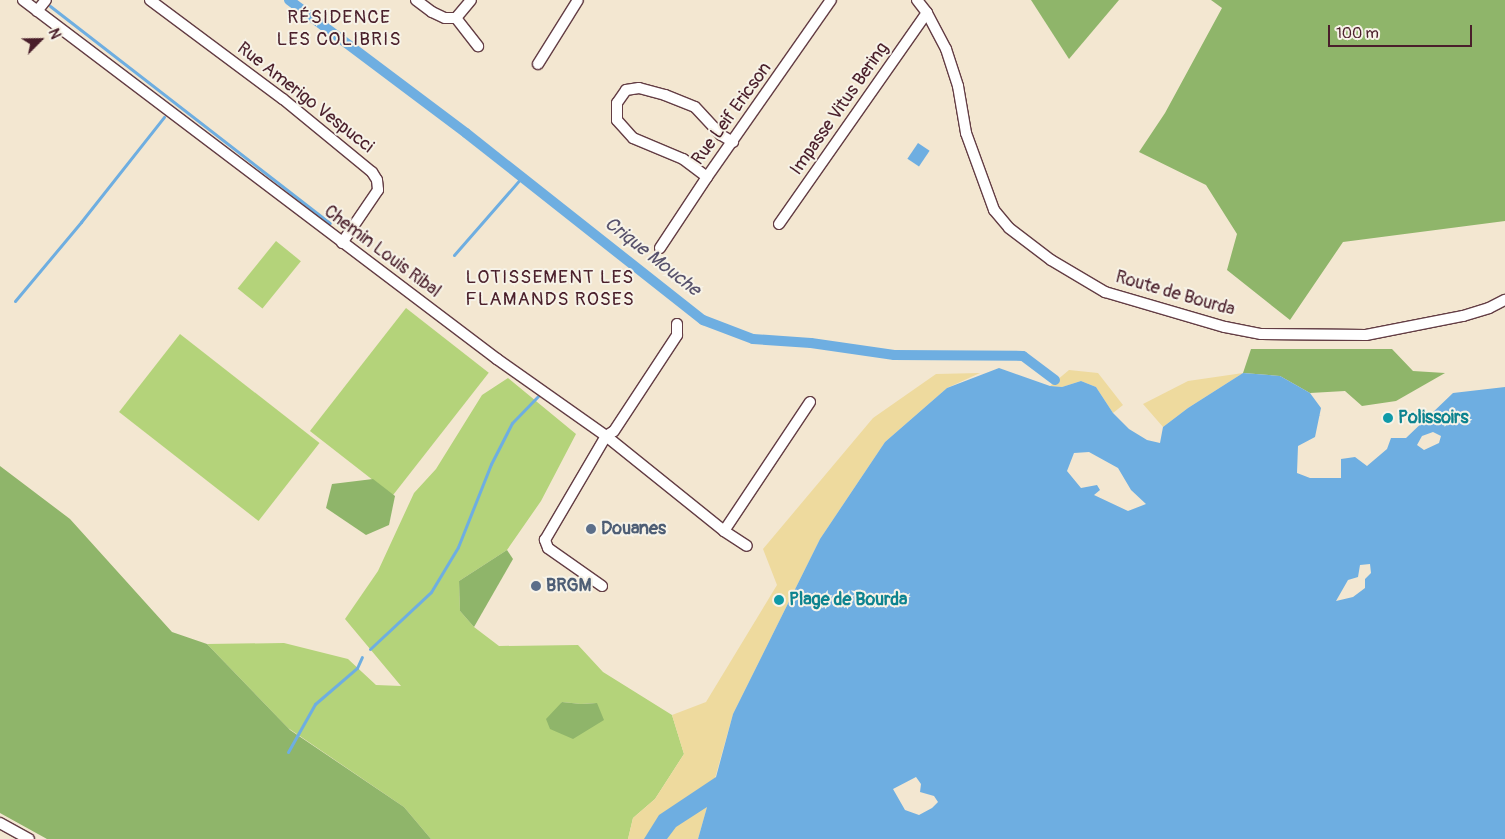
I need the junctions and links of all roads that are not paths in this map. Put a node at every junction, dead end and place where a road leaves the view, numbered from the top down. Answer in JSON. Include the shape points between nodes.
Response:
{"nodes":[{"id":1,"x":23,"y":0,"type":"edge"},
{"id":2,"x":46,"y":0,"type":"edge"},
{"id":3,"x":150,"y":0,"type":"edge"},
{"id":4,"x":416,"y":0,"type":"edge"},
{"id":5,"x":471,"y":0,"type":"edge"},
{"id":6,"x":578,"y":0,"type":"edge"},
{"id":7,"x":831,"y":0,"type":"edge"},
{"id":8,"x":917,"y":0,"type":"edge"},
{"id":9,"x":37,"y":10,"type":"junction"},
{"id":10,"x":927,"y":13,"type":"junction"},
{"id":11,"x":456,"y":18,"type":"junction"},
{"id":12,"x":478,"y":46,"type":"dead end"},
{"id":13,"x":538,"y":64,"type":"dead end"},
{"id":14,"x":733,"y":142,"type":"junction"},
{"id":15,"x":707,"y":177,"type":"junction"},
{"id":16,"x":779,"y":224,"type":"dead end"},
{"id":17,"x":342,"y":243,"type":"junction"},
{"id":18,"x":660,"y":248,"type":"dead end"},
{"id":19,"x":1505,"y":300,"type":"edge"},
{"id":20,"x":677,"y":324,"type":"dead end"},
{"id":21,"x":810,"y":402,"type":"dead end"},
{"id":22,"x":606,"y":436,"type":"junction"},
{"id":23,"x":724,"y":531,"type":"junction"},
{"id":24,"x":747,"y":546,"type":"dead end"},
{"id":25,"x":602,"y":586,"type":"dead end"},
{"id":26,"x":0,"y":823,"type":"edge"},
{"id":27,"x":29,"y":839,"type":"edge"}],
"edges":[{"from":1,"to":9,"type":"street","name":"Chemin Louis Ribal"},
{"from":2,"to":9,"type":"street"},
{"from":3,"to":17,"type":"street","name":"Rue Amerigo Vespucci","via":[[283,99],[372,172],[378,180],[378,190]]},
{"from":4,"to":11,"type":"street","via":[[445,18]]},
{"from":5,"to":11,"type":"street"},
{"from":6,"to":13,"type":"street"},
{"from":7,"to":14,"type":"street","name":"Rue Leif Ericson"},
{"from":8,"to":10,"type":"street","name":"Route de Bourda"},
{"from":9,"to":17,"type":"street","name":"Chemin Louis Ribal"},
{"from":10,"to":16,"type":"street","name":"Impasse Vitus Bering"},
{"from":10,"to":19,"type":"street","name":"Route de Bourda","via":[[946,49],[958,86],[966,133],[994,210],[1009,228],[1051,260],[1105,292],[1225,327],[1261,334],[1366,334],[1463,316]]},
{"from":11,"to":12,"type":"street"},
{"from":14,"to":15,"type":"street","name":"Rue Leif Ericson"},
{"from":14,"to":15,"type":"street","via":[[721,135],[695,107],[647,90],[626,90],[617,103],[617,120],[633,138],[683,159]]},
{"from":15,"to":18,"type":"street","name":"Rue Leif Ericson"},
{"from":17,"to":22,"type":"street","name":"Chemin Louis Ribal"},
{"from":20,"to":22,"type":"street","via":[[677,335],[614,431]]},
{"from":21,"to":23,"type":"street"},
{"from":22,"to":23,"type":"street","name":"Chemin Louis Ribal"},
{"from":22,"to":25,"type":"street","via":[[545,540],[548,548]]},
{"from":23,"to":24,"type":"street","name":"Chemin Louis Ribal"},
{"from":26,"to":27,"type":"street"}]}
